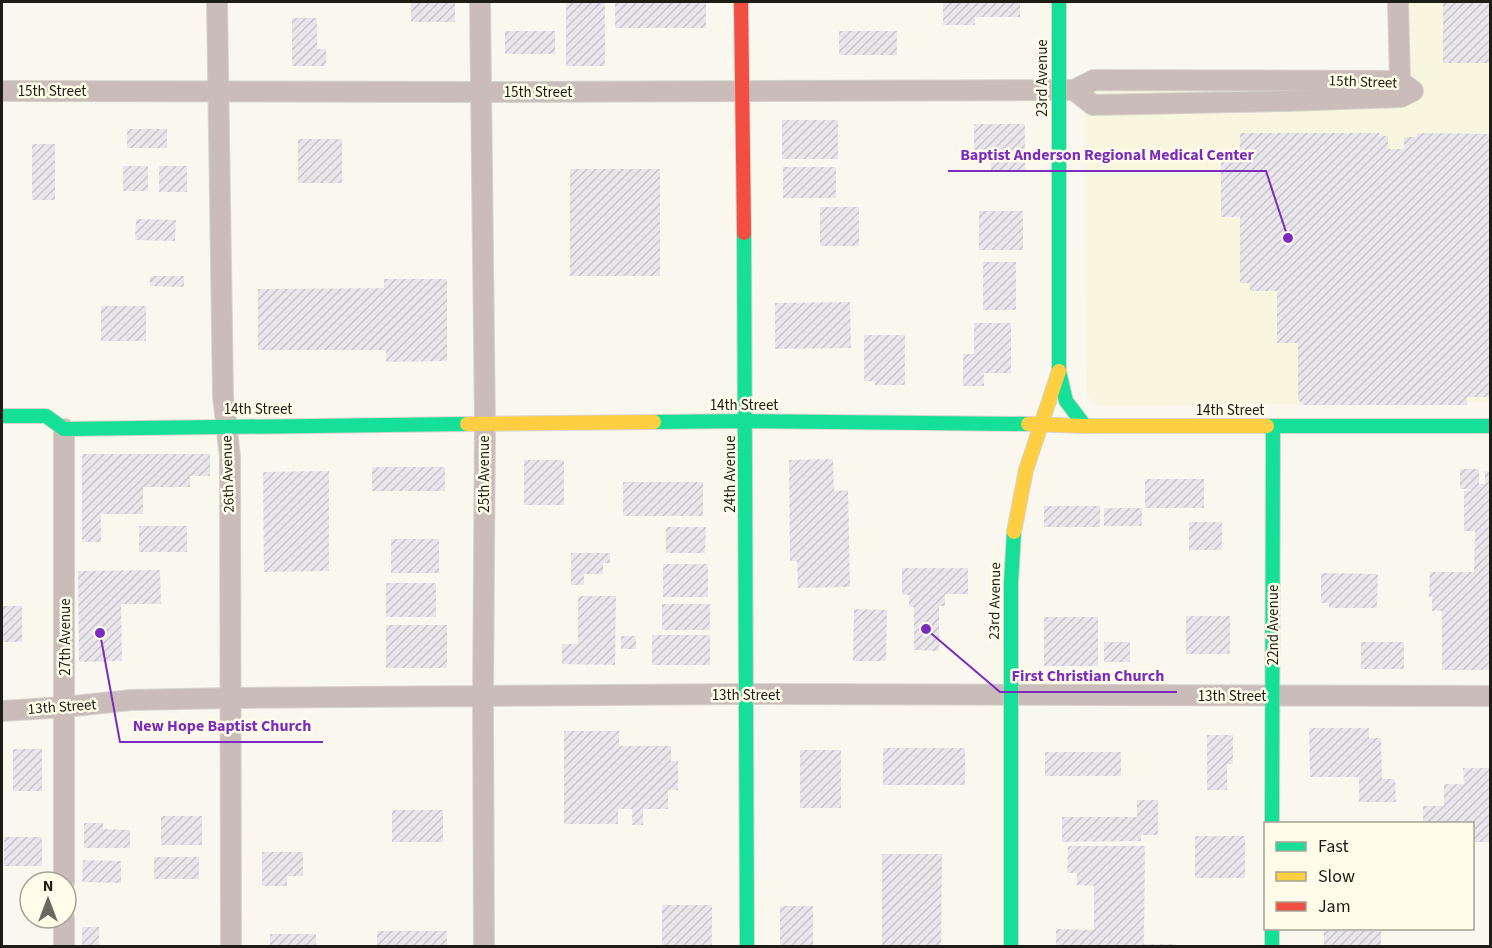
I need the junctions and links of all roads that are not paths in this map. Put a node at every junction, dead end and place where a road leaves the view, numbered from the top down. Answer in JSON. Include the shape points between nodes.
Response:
{"nodes":[{"id":1,"x":217,"y":2,"type":"edge"},
{"id":2,"x":480,"y":2,"type":"edge"},
{"id":3,"x":741,"y":2,"type":"edge"},
{"id":4,"x":1059,"y":2,"type":"edge"},
{"id":5,"x":1398,"y":2,"type":"edge"},
{"id":6,"x":218,"y":90,"type":"junction"},
{"id":7,"x":1066,"y":90,"type":"junction"},
{"id":8,"x":2,"y":91,"type":"edge"},
{"id":9,"x":741,"y":91,"type":"junction"},
{"id":10,"x":480,"y":92,"type":"junction"},
{"id":11,"x":1059,"y":371,"type":"junction"},
{"id":12,"x":2,"y":416,"type":"edge"},
{"id":13,"x":746,"y":421,"type":"junction"},
{"id":14,"x":485,"y":424,"type":"junction"},
{"id":15,"x":1041,"y":424,"type":"junction"},
{"id":16,"x":227,"y":426,"type":"junction"},
{"id":17,"x":1085,"y":426,"type":"junction"},
{"id":18,"x":1491,"y":426,"type":"edge"},
{"id":19,"x":1273,"y":427,"type":"junction"},
{"id":20,"x":64,"y":429,"type":"junction"},
{"id":21,"x":746,"y":694,"type":"junction"},
{"id":22,"x":1010,"y":695,"type":"junction"},
{"id":23,"x":1272,"y":696,"type":"junction"},
{"id":24,"x":1491,"y":696,"type":"edge"},
{"id":25,"x":231,"y":698,"type":"junction"},
{"id":26,"x":483,"y":698,"type":"junction"},
{"id":27,"x":65,"y":707,"type":"junction"},
{"id":28,"x":2,"y":711,"type":"edge"},
{"id":29,"x":1272,"y":822,"type":"edge"},
{"id":30,"x":64,"y":870,"type":"edge"},
{"id":31,"x":64,"y":930,"type":"edge"},
{"id":32,"x":1272,"y":930,"type":"edge"},
{"id":33,"x":64,"y":946,"type":"edge"},
{"id":34,"x":231,"y":946,"type":"edge"},
{"id":35,"x":484,"y":946,"type":"edge"},
{"id":36,"x":747,"y":946,"type":"edge"},
{"id":37,"x":1011,"y":946,"type":"edge"},
{"id":38,"x":1272,"y":946,"type":"edge"}],
"edges":[{"from":1,"to":6,"type":"street","name":"26th Avenue"},
{"from":2,"to":10,"type":"street","name":"25th Avenue"},
{"from":3,"to":9,"type":"main road","name":"24th Avenue"},
{"from":4,"to":7,"type":"main road","name":"23rd Avenue"},
{"from":5,"to":7,"type":"street","name":"15th Street","via":[[1407,86],[1094,80]]},
{"from":6,"to":8,"type":"street","name":"15th Street"},
{"from":6,"to":10,"type":"street","name":"15th Street"},
{"from":6,"to":16,"type":"street","name":"26th Avenue","via":[[223,396]]},
{"from":7,"to":9,"type":"street","name":"15th Street"},
{"from":7,"to":11,"type":"main road","name":"23rd Avenue"},
{"from":9,"to":10,"type":"street","name":"15th Street"},
{"from":9,"to":13,"type":"main road","name":"24th Avenue"},
{"from":10,"to":14,"type":"street","name":"25th Avenue"},
{"from":11,"to":15,"type":"main road","name":"23rd Avenue"},
{"from":11,"to":17,"type":"main road","name":"23rd Avenue","via":[[1066,401]]},
{"from":12,"to":20,"type":"main road","name":"14th Street","via":[[46,416]]},
{"from":13,"to":14,"type":"main road","name":"14th Street"},
{"from":13,"to":15,"type":"main road","name":"14th Street"},
{"from":13,"to":21,"type":"main road","name":"24th Avenue"},
{"from":14,"to":16,"type":"main road","name":"14th Street"},
{"from":14,"to":26,"type":"street","name":"25th Avenue"},
{"from":15,"to":17,"type":"main road","name":"14th Street"},
{"from":15,"to":22,"type":"main road","name":"23rd Avenue","via":[[1027,464],[1014,536]]},
{"from":16,"to":20,"type":"main road","name":"14th Street"},
{"from":16,"to":25,"type":"street","name":"26th Avenue"},
{"from":17,"to":19,"type":"main road","name":"14th Street"},
{"from":18,"to":19,"type":"main road","name":"14th Street"},
{"from":19,"to":23,"type":"main road","name":"22nd Avenue"},
{"from":20,"to":27,"type":"street","name":"27th Avenue"},
{"from":21,"to":22,"type":"street","name":"13th Street"},
{"from":21,"to":26,"type":"street","name":"13th Street"},
{"from":21,"to":36,"type":"main road","name":"24th Avenue"},
{"from":22,"to":23,"type":"street","name":"13th Street"},
{"from":22,"to":37,"type":"main road","name":"23rd Avenue"},
{"from":23,"to":24,"type":"street","name":"13th Street"},
{"from":23,"to":29,"type":"main road","name":"22nd Avenue"},
{"from":25,"to":26,"type":"street","name":"13th Street"},
{"from":25,"to":27,"type":"street","name":"13th Street","via":[[131,700]]},
{"from":25,"to":34,"type":"street","name":"26th Avenue"},
{"from":26,"to":35,"type":"street","name":"25th Avenue"},
{"from":27,"to":28,"type":"street","name":"13th Street"},
{"from":27,"to":30,"type":"street","name":"27th Avenue"},
{"from":31,"to":33,"type":"street"},
{"from":32,"to":38,"type":"main road"}]}
